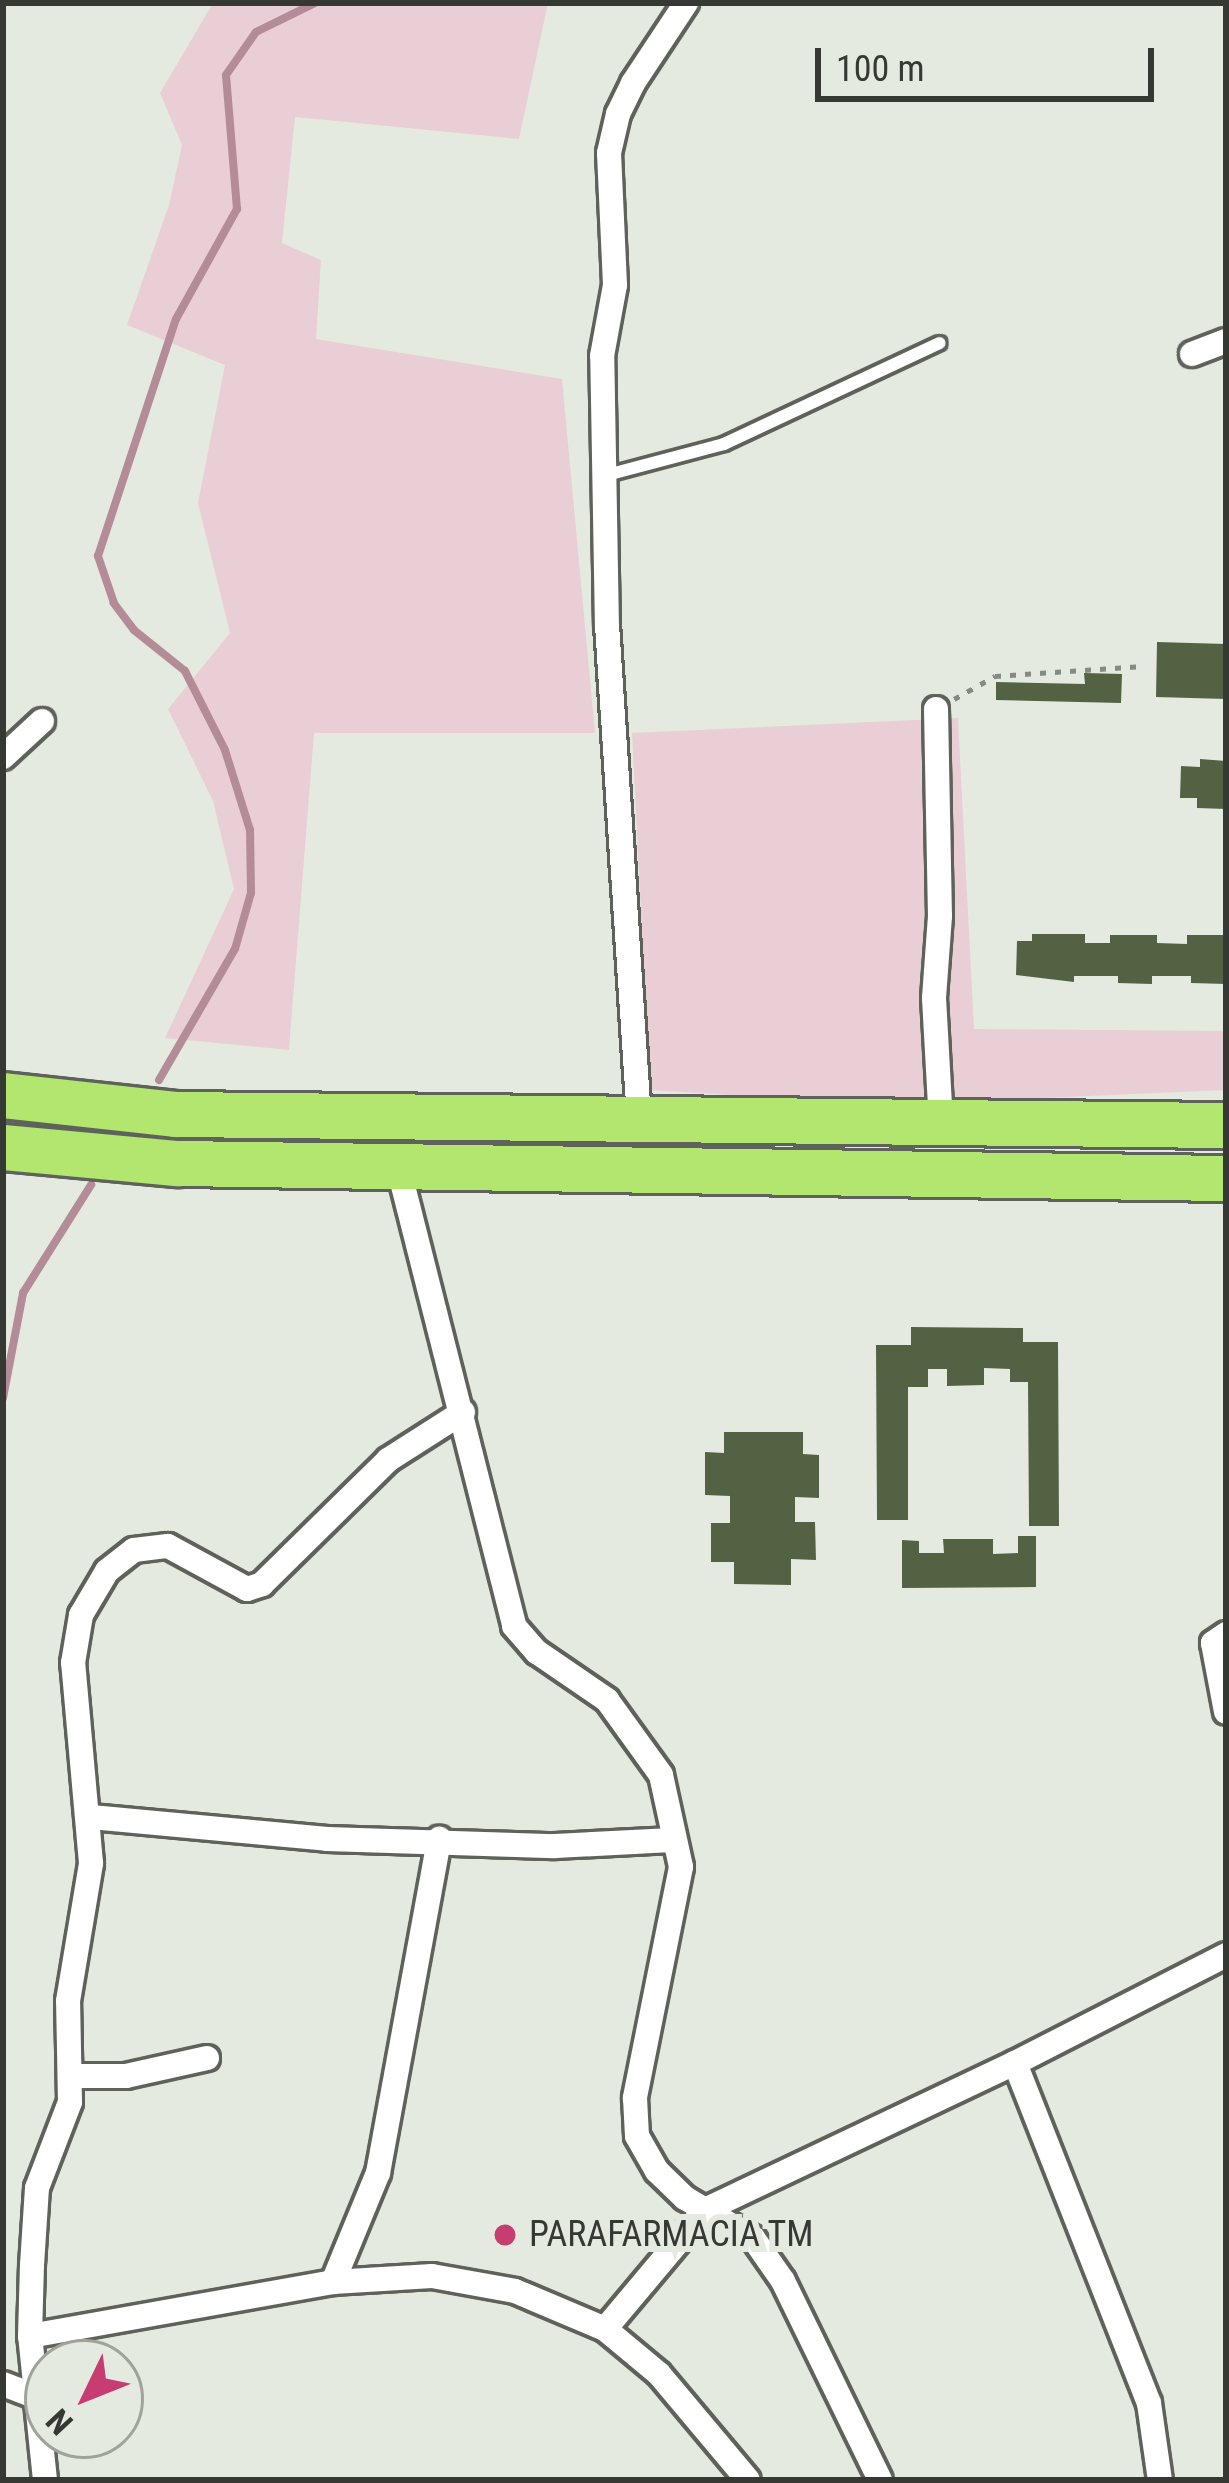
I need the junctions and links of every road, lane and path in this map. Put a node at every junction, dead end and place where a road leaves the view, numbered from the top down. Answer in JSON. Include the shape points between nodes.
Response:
{"nodes":[{"id":1,"x":686,"y":3,"type":"edge"},
{"id":2,"x":1226,"y":340,"type":"edge"},
{"id":3,"x":940,"y":344,"type":"dead end"},
{"id":4,"x":1192,"y":354,"type":"dead end"},
{"id":5,"x":607,"y":475,"type":"junction"},
{"id":6,"x":1140,"y":666,"type":"dead end"},
{"id":7,"x":936,"y":709,"type":"joint"},
{"id":8,"x":42,"y":721,"type":"dead end"},
{"id":9,"x":3,"y":757,"type":"edge"},
{"id":10,"x":3,"y":1095,"type":"edge"},
{"id":11,"x":639,"y":1119,"type":"junction"},
{"id":12,"x":941,"y":1125,"type":"junction"},
{"id":13,"x":1226,"y":1125,"type":"edge"},
{"id":14,"x":3,"y":1147,"type":"edge"},
{"id":15,"x":398,"y":1166,"type":"junction"},
{"id":16,"x":1226,"y":1178,"type":"edge"},
{"id":17,"x":464,"y":1412,"type":"junction"},
{"id":18,"x":1226,"y":1634,"type":"edge"},
{"id":19,"x":1226,"y":1712,"type":"edge"},
{"id":20,"x":91,"y":1817,"type":"junction"},
{"id":21,"x":440,"y":1839,"type":"junction"},
{"id":22,"x":672,"y":1840,"type":"junction"},
{"id":23,"x":1226,"y":1955,"type":"edge"},
{"id":24,"x":207,"y":2058,"type":"dead end"},
{"id":25,"x":1015,"y":2063,"type":"junction"},
{"id":26,"x":73,"y":2076,"type":"junction"},
{"id":27,"x":705,"y":2210,"type":"junction"},
{"id":28,"x":333,"y":2282,"type":"junction"},
{"id":29,"x":605,"y":2329,"type":"junction"},
{"id":30,"x":30,"y":2336,"type":"junction"},
{"id":31,"x":30,"y":2339,"type":"edge"},
{"id":32,"x":748,"y":2480,"type":"edge"},
{"id":33,"x":880,"y":2480,"type":"edge"},
{"id":34,"x":1160,"y":2480,"type":"edge"}],
"edges":[{"from":1,"to":5,"type":"street","via":[[633,83],[611,136],[615,285],[602,356]]},
{"from":2,"to":4,"type":"street"},
{"from":3,"to":5,"type":"lane","via":[[724,445]]},
{"from":5,"to":11,"type":"street","via":[[607,629]]},
{"from":6,"to":7,"type":"path","via":[[995,676]]},
{"from":7,"to":12,"type":"street"},
{"from":8,"to":9,"type":"street"},
{"from":10,"to":11,"type":"highway","via":[[175,1114]]},
{"from":11,"to":12,"type":"highway"},
{"from":12,"to":13,"type":"highway"},
{"from":14,"to":15,"type":"highway","via":[[177,1162]]},
{"from":15,"to":16,"type":"highway"},
{"from":15,"to":17,"type":"street"},
{"from":17,"to":20,"type":"street","via":[[388,1460],[262,1584],[247,1589],[168,1546],[134,1550],[107,1571],[81,1615],[73,1663]]},
{"from":17,"to":22,"type":"street","via":[[514,1626],[537,1652],[607,1700],[644,1744],[662,1775]]},
{"from":18,"to":19,"type":"street","via":[[1213,1642]]},
{"from":20,"to":21,"type":"street","via":[[327,1839]]},
{"from":20,"to":26,"type":"street","via":[[68,2001]]},
{"from":21,"to":22,"type":"street","via":[[555,1846]]},
{"from":21,"to":28,"type":"street","via":[[378,2174]]},
{"from":22,"to":27,"type":"street","via":[[681,1867],[635,2098],[637,2136],[657,2171]]},
{"from":23,"to":25,"type":"street"},
{"from":24,"to":26,"type":"street","via":[[126,2077]]},
{"from":25,"to":27,"type":"street"},
{"from":25,"to":34,"type":"street","via":[[1149,2402]]},
{"from":26,"to":30,"type":"street","via":[[37,2188]]},
{"from":27,"to":29,"type":"street"},
{"from":27,"to":33,"type":"street","via":[[753,2238],[783,2281]]},
{"from":28,"to":29,"type":"street","via":[[432,2276],[514,2290]]},
{"from":28,"to":30,"type":"street"},
{"from":29,"to":32,"type":"street","via":[[659,2374]]},
{"from":30,"to":31,"type":"street"}]}
